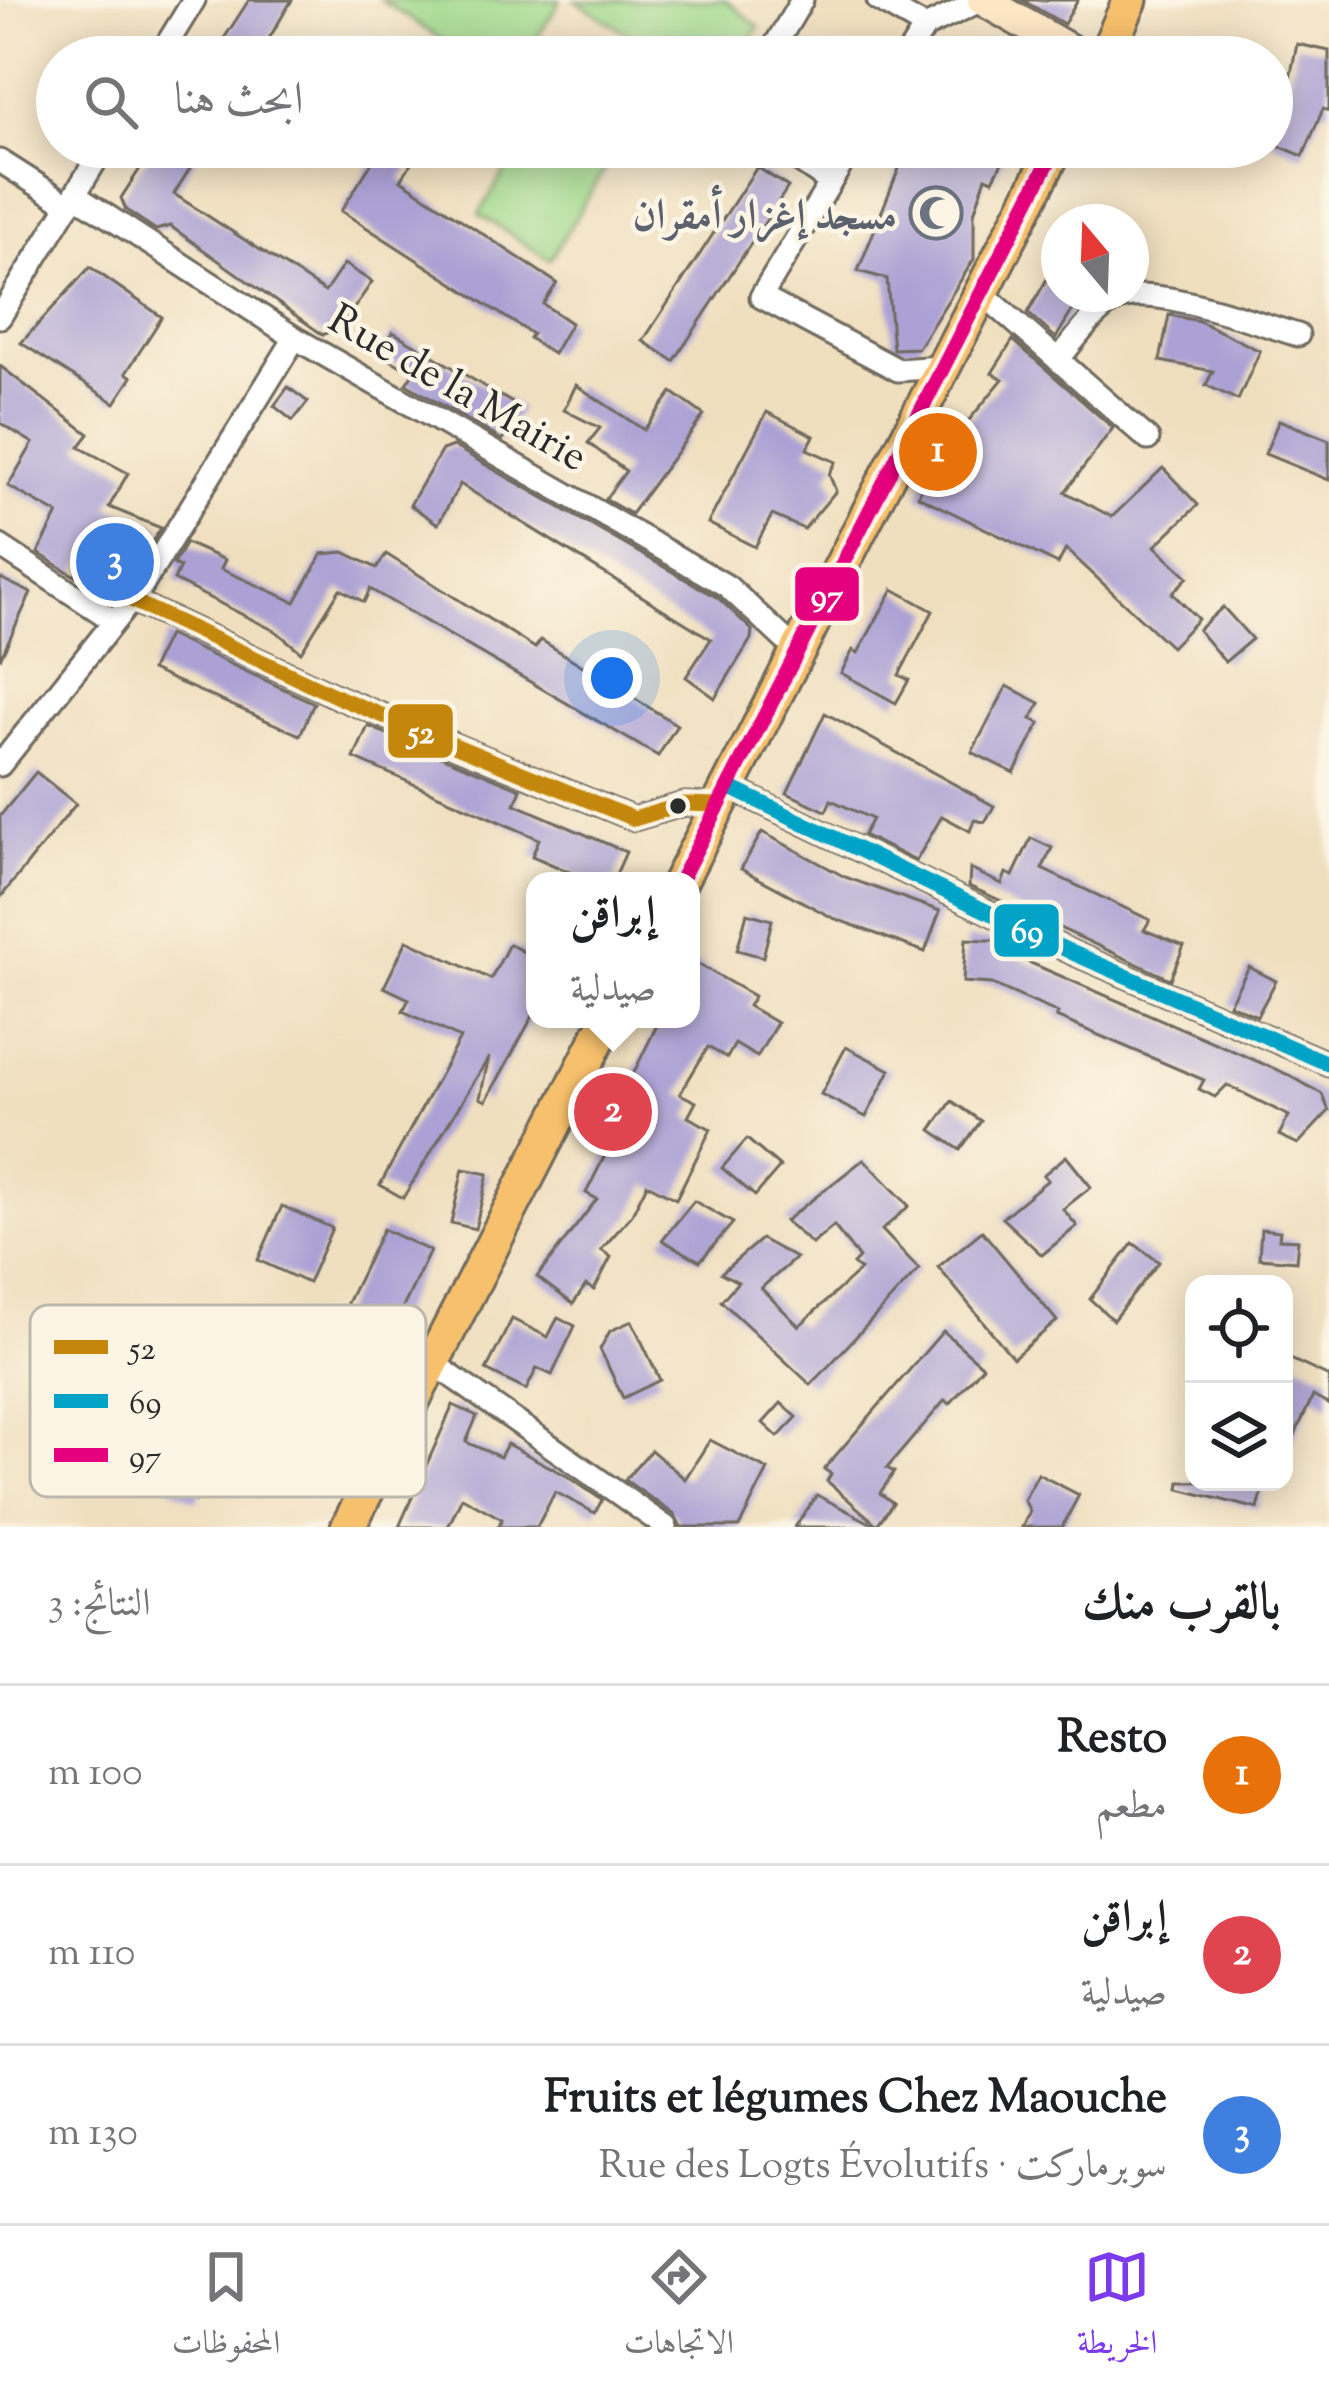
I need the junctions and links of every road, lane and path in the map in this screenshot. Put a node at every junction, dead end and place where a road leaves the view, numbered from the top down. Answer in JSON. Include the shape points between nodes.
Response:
{"nodes":[{"id":1,"x":194,"y":0,"type":"edge"},
{"id":2,"x":802,"y":0,"type":"edge"},
{"id":3,"x":878,"y":0,"type":"edge"},
{"id":4,"x":983,"y":0,"type":"edge"},
{"id":5,"x":1130,"y":0,"type":"edge"},
{"id":6,"x":925,"y":27,"type":"junction"},
{"id":7,"x":172,"y":36,"type":"edge"},
{"id":8,"x":781,"y":36,"type":"edge"},
{"id":9,"x":919,"y":36,"type":"edge"},
{"id":10,"x":1046,"y":36,"type":"edge"},
{"id":11,"x":1115,"y":36,"type":"edge"},
{"id":12,"x":0,"y":161,"type":"edge"},
{"id":13,"x":91,"y":168,"type":"edge"},
{"id":14,"x":810,"y":168,"type":"edge"},
{"id":15,"x":839,"y":168,"type":"edge"},
{"id":16,"x":1045,"y":168,"type":"edge"},
{"id":17,"x":830,"y":182,"type":"junction"},
{"id":18,"x":72,"y":200,"type":"junction"},
{"id":19,"x":980,"y":291,"type":"junction"},
{"id":20,"x":0,"y":317,"type":"edge"},
{"id":21,"x":1298,"y":334,"type":"dead end"},
{"id":22,"x":295,"y":338,"type":"junction"},
{"id":23,"x":1058,"y":360,"type":"junction"},
{"id":24,"x":941,"y":367,"type":"junction"},
{"id":25,"x":1148,"y":439,"type":"dead end"},
{"id":26,"x":0,"y":546,"type":"edge"},
{"id":27,"x":131,"y":600,"type":"junction"},
{"id":28,"x":113,"y":621,"type":"junction"},
{"id":29,"x":797,"y":651,"type":"junction"},
{"id":30,"x":0,"y":765,"type":"edge"},
{"id":31,"x":724,"y":796,"type":"junction"},
{"id":32,"x":685,"y":872,"type":"edge"},
{"id":33,"x":603,"y":1028,"type":"edge"},
{"id":34,"x":1329,"y":1064,"type":"edge"},
{"id":35,"x":430,"y":1361,"type":"junction"},
{"id":36,"x":426,"y":1369,"type":"edge"},
{"id":37,"x":363,"y":1497,"type":"edge"},
{"id":38,"x":348,"y":1527,"type":"edge"},
{"id":39,"x":666,"y":1527,"type":"edge"}],
"edges":[{"from":1,"to":7,"type":"street"},
{"from":2,"to":8,"type":"street"},
{"from":3,"to":6,"type":"street"},
{"from":4,"to":6,"type":"street"},
{"from":4,"to":10,"type":"main road"},
{"from":5,"to":11,"type":"main road"},
{"from":6,"to":9,"type":"street"},
{"from":12,"to":18,"type":"street","name":"Rue de la Mairie"},
{"from":13,"to":18,"type":"street"},
{"from":14,"to":17,"type":"street"},
{"from":15,"to":17,"type":"street"},
{"from":16,"to":19,"type":"main road"},
{"from":17,"to":24,"type":"street","via":[[761,297],[898,370]]},
{"from":18,"to":20,"type":"street"},
{"from":18,"to":22,"type":"street","name":"Rue de la Mairie"},
{"from":19,"to":23,"type":"street"},
{"from":19,"to":24,"type":"main road"},
{"from":21,"to":23,"type":"street","via":[[1129,296],[1099,314]]},
{"from":22,"to":27,"type":"street"},
{"from":22,"to":29,"type":"street","name":"Rue de la Mairie","via":[[727,586]]},
{"from":23,"to":25,"type":"street"},
{"from":24,"to":29,"type":"main road"},
{"from":26,"to":28,"type":"street"},
{"from":27,"to":28,"type":"street"},
{"from":27,"to":31,"type":"street","via":[[340,698],[634,819]]},
{"from":28,"to":30,"type":"street"},
{"from":29,"to":31,"type":"main road"},
{"from":31,"to":32,"type":"main road"},
{"from":31,"to":34,"type":"street"},
{"from":33,"to":35,"type":"main road"},
{"from":35,"to":36,"type":"main road"},
{"from":35,"to":39,"type":"street"},
{"from":37,"to":38,"type":"main road"}]}
